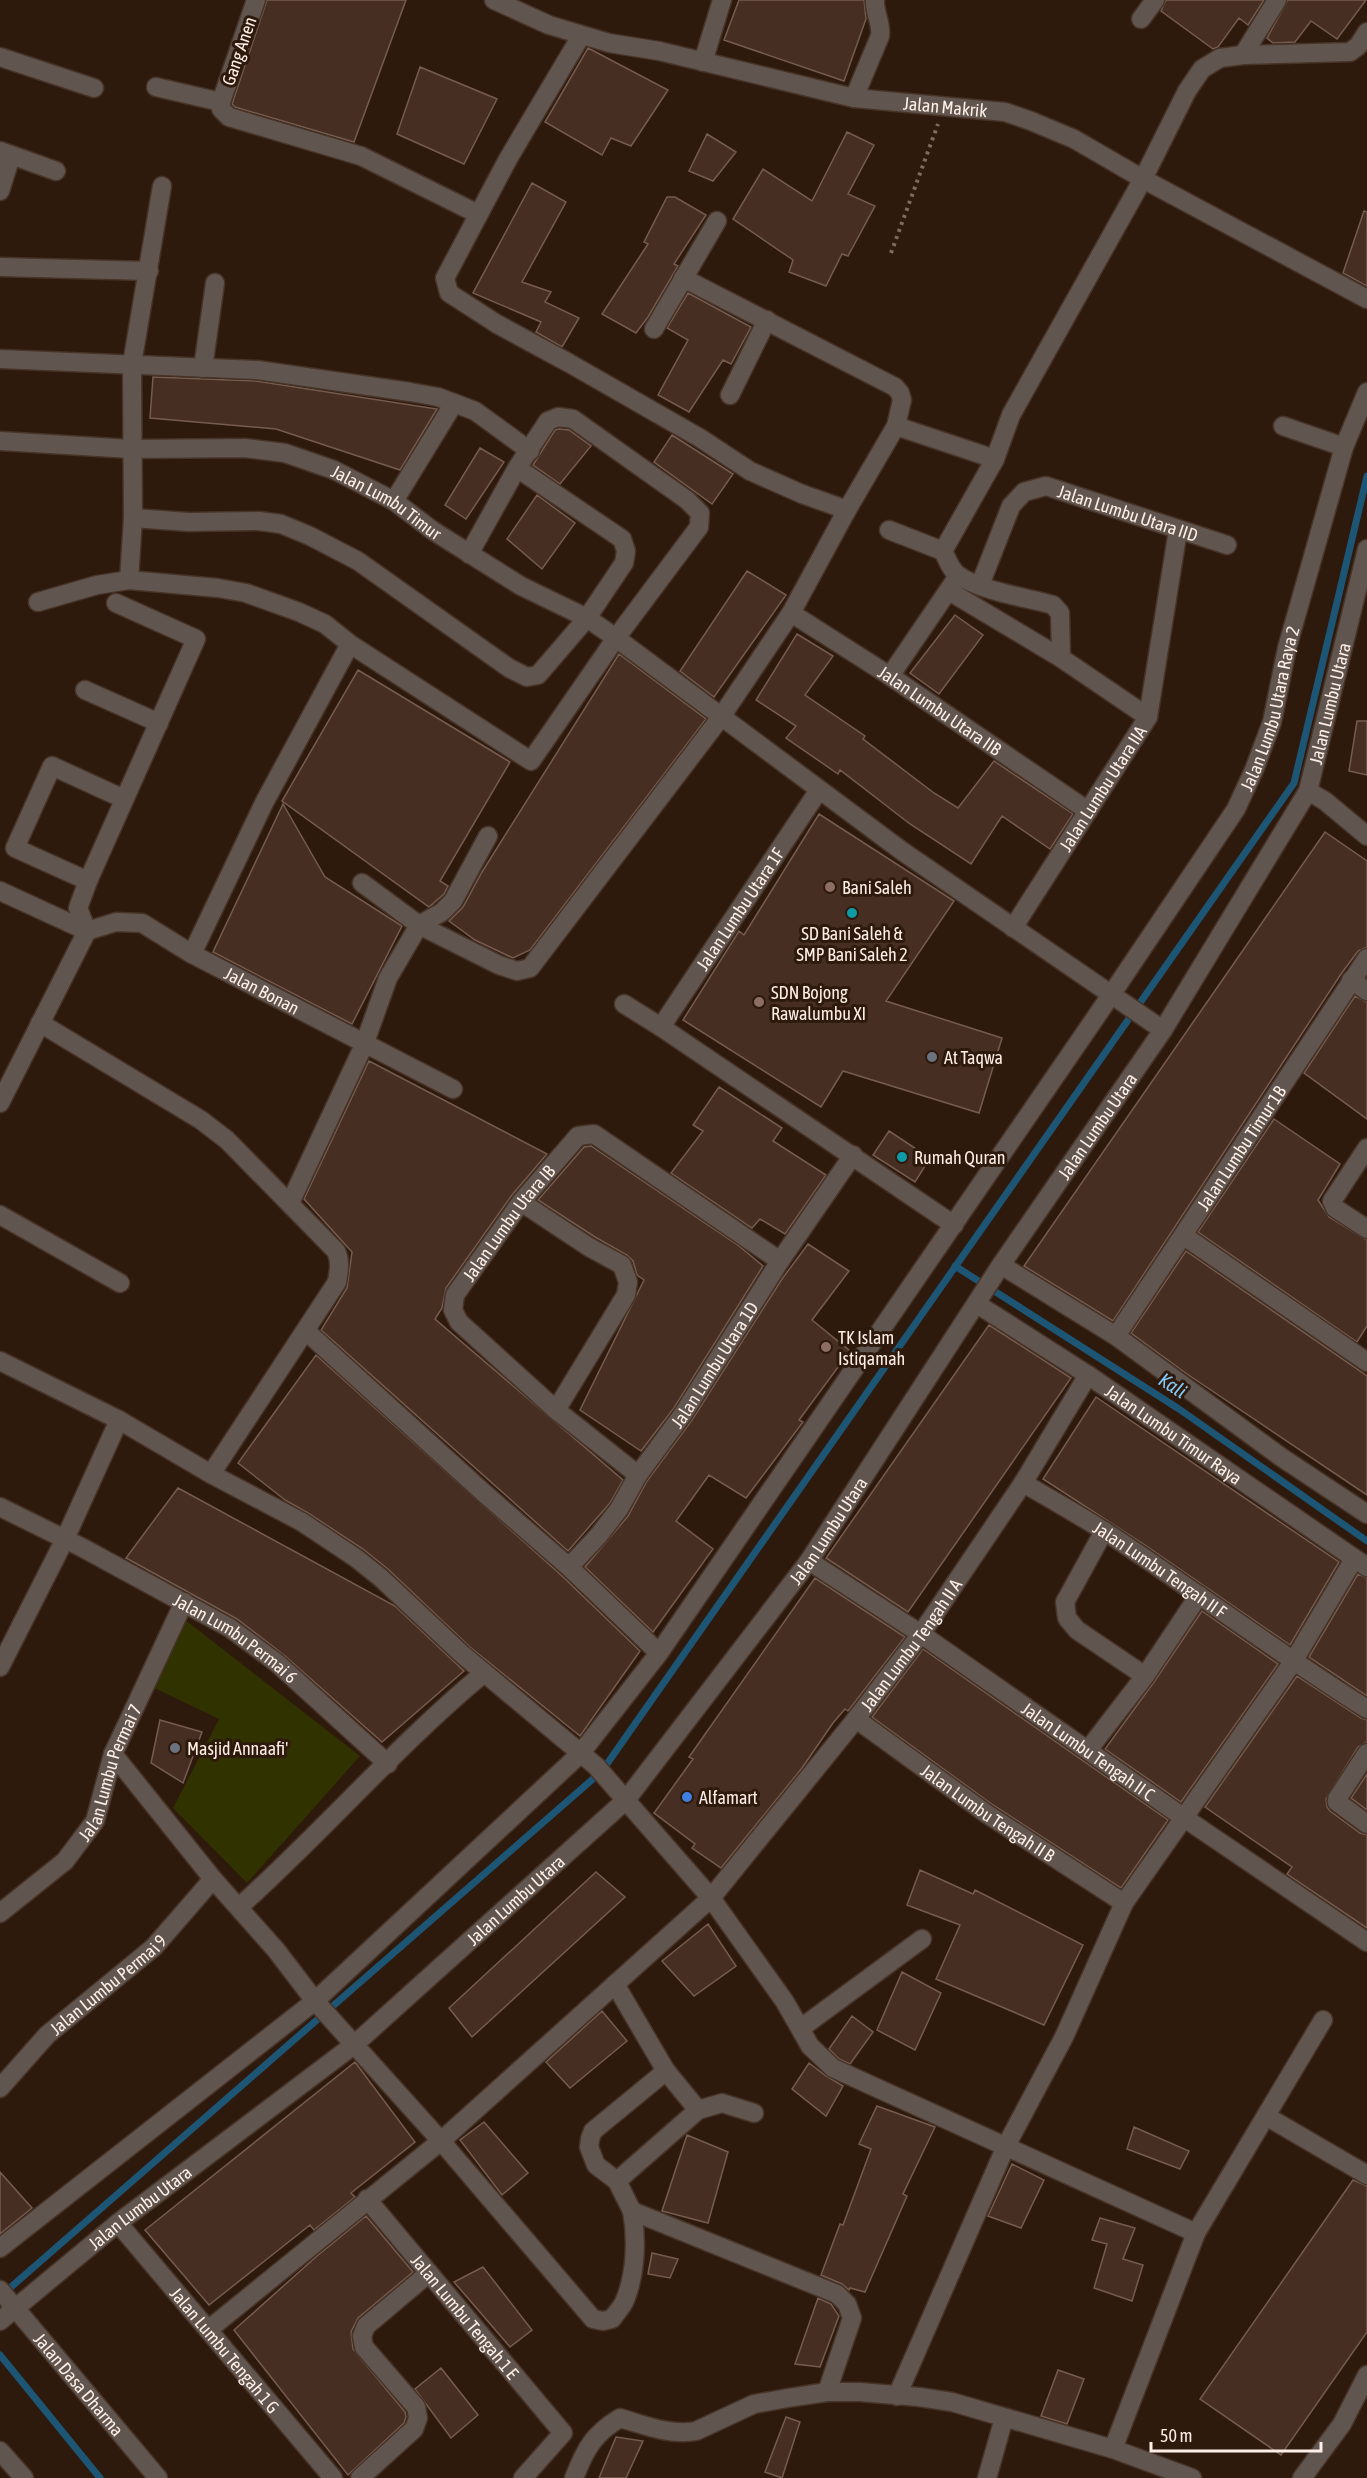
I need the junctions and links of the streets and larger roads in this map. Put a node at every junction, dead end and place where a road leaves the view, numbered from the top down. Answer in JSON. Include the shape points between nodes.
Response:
{"nodes":[{"id":1,"x":256,"y":0,"type":"edge"},
{"id":2,"x":494,"y":0,"type":"edge"},
{"id":3,"x":722,"y":0,"type":"edge"},
{"id":4,"x":875,"y":0,"type":"edge"},
{"id":5,"x":1155,"y":0,"type":"edge"},
{"id":6,"x":1277,"y":0,"type":"edge"},
{"id":7,"x":1141,"y":19,"type":"dead end"},
{"id":8,"x":1367,"y":32,"type":"edge"},
{"id":9,"x":581,"y":36,"type":"junction"},
{"id":10,"x":1243,"y":56,"type":"junction"},
{"id":11,"x":0,"y":57,"type":"edge"},
{"id":12,"x":703,"y":62,"type":"junction"},
{"id":13,"x":156,"y":87,"type":"dead end"},
{"id":14,"x":94,"y":88,"type":"dead end"},
{"id":15,"x":854,"y":98,"type":"junction"},
{"id":16,"x":221,"y":102,"type":"junction"},
{"id":17,"x":6,"y":154,"type":"edge"},
{"id":18,"x":56,"y":171,"type":"dead end"},
{"id":19,"x":1143,"y":179,"type":"junction"},
{"id":20,"x":162,"y":186,"type":"dead end"},
{"id":21,"x":0,"y":191,"type":"edge"},
{"id":22,"x":478,"y":214,"type":"junction"},
{"id":23,"x":717,"y":221,"type":"dead end"},
{"id":24,"x":0,"y":267,"type":"edge"},
{"id":25,"x":149,"y":271,"type":"junction"},
{"id":26,"x":683,"y":278,"type":"junction"},
{"id":27,"x":215,"y":283,"type":"dead end"},
{"id":28,"x":1367,"y":299,"type":"edge"},
{"id":29,"x":767,"y":320,"type":"junction"},
{"id":30,"x":654,"y":329,"type":"dead end"},
{"id":31,"x":0,"y":360,"type":"edge"},
{"id":32,"x":132,"y":364,"type":"junction"},
{"id":33,"x":203,"y":368,"type":"junction"},
{"id":34,"x":1367,"y":392,"type":"edge"},
{"id":35,"x":730,"y":395,"type":"dead end"},
{"id":36,"x":454,"y":403,"type":"junction"},
{"id":37,"x":896,"y":426,"type":"junction"},
{"id":38,"x":1283,"y":426,"type":"dead end"},
{"id":39,"x":0,"y":441,"type":"edge"},
{"id":40,"x":1344,"y":447,"type":"junction"},
{"id":41,"x":131,"y":449,"type":"junction"},
{"id":42,"x":530,"y":451,"type":"junction"},
{"id":43,"x":995,"y":459,"type":"junction"},
{"id":44,"x":517,"y":468,"type":"junction"},
{"id":45,"x":394,"y":501,"type":"junction"},
{"id":46,"x":847,"y":510,"type":"junction"},
{"id":47,"x":133,"y":518,"type":"junction"},
{"id":48,"x":889,"y":530,"type":"dead end"},
{"id":49,"x":1178,"y":530,"type":"junction"},
{"id":50,"x":1227,"y":545,"type":"dead end"},
{"id":51,"x":1367,"y":549,"type":"edge"},
{"id":52,"x":943,"y":551,"type":"junction"},
{"id":53,"x":469,"y":554,"type":"junction"},
{"id":54,"x":129,"y":580,"type":"junction"},
{"id":55,"x":954,"y":583,"type":"junction"},
{"id":56,"x":980,"y":585,"type":"junction"},
{"id":57,"x":38,"y":603,"type":"dead end"},
{"id":58,"x":117,"y":603,"type":"dead end"},
{"id":59,"x":791,"y":613,"type":"junction"},
{"id":60,"x":587,"y":618,"type":"junction"},
{"id":61,"x":616,"y":638,"type":"junction"},
{"id":62,"x":350,"y":644,"type":"junction"},
{"id":63,"x":1061,"y":658,"type":"junction"},
{"id":64,"x":890,"y":676,"type":"junction"},
{"id":65,"x":85,"y":690,"type":"dead end"},
{"id":66,"x":722,"y":717,"type":"junction"},
{"id":67,"x":1148,"y":717,"type":"junction"},
{"id":68,"x":159,"y":723,"type":"junction"},
{"id":69,"x":819,"y":790,"type":"junction"},
{"id":70,"x":1308,"y":790,"type":"junction"},
{"id":71,"x":124,"y":799,"type":"junction"},
{"id":72,"x":1088,"y":811,"type":"junction"},
{"id":73,"x":488,"y":836,"type":"dead end"},
{"id":74,"x":1367,"y":836,"type":"edge"},
{"id":75,"x":88,"y":881,"type":"junction"},
{"id":76,"x":362,"y":884,"type":"dead end"},
{"id":77,"x":0,"y":891,"type":"edge"},
{"id":78,"x":419,"y":926,"type":"junction"},
{"id":79,"x":1013,"y":928,"type":"junction"},
{"id":80,"x":87,"y":931,"type":"junction"},
{"id":81,"x":192,"y":954,"type":"junction"},
{"id":82,"x":1367,"y":958,"type":"edge"},
{"id":83,"x":1352,"y":980,"type":"junction"},
{"id":84,"x":1367,"y":991,"type":"edge"},
{"id":85,"x":1111,"y":995,"type":"junction"},
{"id":86,"x":624,"y":1004,"type":"dead end"},
{"id":87,"x":40,"y":1023,"type":"junction"},
{"id":88,"x":1157,"y":1025,"type":"junction"},
{"id":89,"x":661,"y":1027,"type":"junction"},
{"id":90,"x":364,"y":1045,"type":"junction"},
{"id":91,"x":453,"y":1089,"type":"dead end"},
{"id":92,"x":0,"y":1103,"type":"edge"},
{"id":93,"x":1367,"y":1148,"type":"edge"},
{"id":94,"x":853,"y":1155,"type":"junction"},
{"id":95,"x":521,"y":1202,"type":"junction"},
{"id":96,"x":290,"y":1203,"type":"junction"},
{"id":97,"x":0,"y":1215,"type":"edge"},
{"id":98,"x":954,"y":1225,"type":"junction"},
{"id":99,"x":1367,"y":1229,"type":"edge"},
{"id":100,"x":1184,"y":1236,"type":"junction"},
{"id":101,"x":780,"y":1260,"type":"junction"},
{"id":102,"x":998,"y":1271,"type":"junction"},
{"id":103,"x":120,"y":1282,"type":"dead end"},
{"id":104,"x":980,"y":1300,"type":"junction"},
{"id":105,"x":306,"y":1331,"type":"junction"},
{"id":106,"x":1116,"y":1336,"type":"junction"},
{"id":107,"x":1364,"y":1354,"type":"edge"},
{"id":108,"x":0,"y":1361,"type":"edge"},
{"id":109,"x":1088,"y":1375,"type":"junction"},
{"id":110,"x":556,"y":1410,"type":"junction"},
{"id":111,"x":119,"y":1420,"type":"junction"},
{"id":112,"x":211,"y":1474,"type":"junction"},
{"id":113,"x":638,"y":1475,"type":"junction"},
{"id":114,"x":1023,"y":1483,"type":"junction"},
{"id":115,"x":0,"y":1507,"type":"edge"},
{"id":116,"x":1367,"y":1514,"type":"edge"},
{"id":117,"x":1104,"y":1531,"type":"junction"},
{"id":118,"x":65,"y":1539,"type":"junction"},
{"id":119,"x":809,"y":1560,"type":"junction"},
{"id":120,"x":1361,"y":1563,"type":"edge"},
{"id":121,"x":569,"y":1567,"type":"junction"},
{"id":122,"x":1199,"y":1595,"type":"junction"},
{"id":123,"x":184,"y":1602,"type":"junction"},
{"id":124,"x":921,"y":1634,"type":"junction"},
{"id":125,"x":659,"y":1653,"type":"junction"},
{"id":126,"x":1,"y":1659,"type":"edge"},
{"id":127,"x":1293,"y":1662,"type":"junction"},
{"id":128,"x":484,"y":1673,"type":"junction"},
{"id":129,"x":1145,"y":1676,"type":"junction"},
{"id":130,"x":1367,"y":1709,"type":"edge"},
{"id":131,"x":856,"y":1719,"type":"junction"},
{"id":132,"x":1088,"y":1750,"type":"junction"},
{"id":133,"x":1367,"y":1753,"type":"edge"},
{"id":134,"x":113,"y":1754,"type":"junction"},
{"id":135,"x":580,"y":1754,"type":"junction"},
{"id":136,"x":388,"y":1764,"type":"junction"},
{"id":137,"x":622,"y":1795,"type":"junction"},
{"id":138,"x":1183,"y":1817,"type":"junction"},
{"id":139,"x":1367,"y":1824,"type":"edge"},
{"id":140,"x":213,"y":1879,"type":"junction"},
{"id":141,"x":711,"y":1898,"type":"junction"},
{"id":142,"x":1124,"y":1903,"type":"junction"},
{"id":143,"x":239,"y":1907,"type":"junction"},
{"id":144,"x":0,"y":1913,"type":"edge"},
{"id":145,"x":922,"y":1939,"type":"dead end"},
{"id":146,"x":1367,"y":1942,"type":"edge"},
{"id":147,"x":615,"y":1984,"type":"junction"},
{"id":148,"x":319,"y":2006,"type":"junction"},
{"id":149,"x":1323,"y":2020,"type":"dead end"},
{"id":150,"x":801,"y":2028,"type":"junction"},
{"id":151,"x":351,"y":2038,"type":"junction"},
{"id":152,"x":666,"y":2071,"type":"junction"},
{"id":153,"x":4,"y":2076,"type":"edge"},
{"id":154,"x":698,"y":2110,"type":"junction"},
{"id":155,"x":754,"y":2113,"type":"dead end"},
{"id":156,"x":1266,"y":2116,"type":"junction"},
{"id":157,"x":441,"y":2141,"type":"junction"},
{"id":158,"x":1006,"y":2146,"type":"junction"},
{"id":159,"x":1367,"y":2175,"type":"edge"},
{"id":160,"x":617,"y":2181,"type":"junction"},
{"id":161,"x":367,"y":2199,"type":"junction"},
{"id":162,"x":632,"y":2211,"type":"junction"},
{"id":163,"x":118,"y":2223,"type":"junction"},
{"id":164,"x":1196,"y":2232,"type":"junction"},
{"id":165,"x":0,"y":2248,"type":"edge"},
{"id":166,"x":429,"y":2273,"type":"junction"},
{"id":167,"x":8,"y":2299,"type":"edge"},
{"id":168,"x":1,"y":2320,"type":"edge"},
{"id":169,"x":208,"y":2330,"type":"junction"},
{"id":170,"x":1367,"y":2375,"type":"edge"},
{"id":171,"x":827,"y":2392,"type":"junction"},
{"id":172,"x":897,"y":2396,"type":"junction"},
{"id":173,"x":1004,"y":2418,"type":"junction"},
{"id":174,"x":1113,"y":2450,"type":"junction"},
{"id":175,"x":0,"y":2451,"type":"edge"},
{"id":176,"x":24,"y":2478,"type":"edge"},
{"id":177,"x":158,"y":2478,"type":"edge"},
{"id":178,"x":333,"y":2478,"type":"edge"},
{"id":179,"x":360,"y":2478,"type":"edge"},
{"id":180,"x":523,"y":2478,"type":"edge"},
{"id":181,"x":574,"y":2478,"type":"edge"},
{"id":182,"x":987,"y":2478,"type":"edge"},
{"id":183,"x":1192,"y":2478,"type":"edge"},
{"id":184,"x":1302,"y":2478,"type":"edge"}],
"edges":[{"from":1,"to":16,"type":"street","name":"Gang Anen"},
{"from":2,"to":9,"type":"street","name":"Jalan Makrik"},
{"from":3,"to":12,"type":"street"},
{"from":4,"to":15,"type":"street","via":[[880,36]]},
{"from":5,"to":7,"type":"street"},
{"from":6,"to":10,"type":"street"},
{"from":8,"to":10,"type":"street","via":[[1350,52]]},
{"from":9,"to":12,"type":"street","name":"Jalan Makrik"},
{"from":9,"to":22,"type":"street"},
{"from":10,"to":19,"type":"street","via":[[1220,58],[1202,69]]},
{"from":11,"to":14,"type":"street"},
{"from":12,"to":15,"type":"street","name":"Jalan Makrik"},
{"from":13,"to":16,"type":"street"},
{"from":15,"to":19,"type":"street","name":"Jalan Makrik","via":[[1005,112],[1074,138]]},
{"from":16,"to":22,"type":"street","via":[[221,109],[229,117],[362,156]]},
{"from":17,"to":18,"type":"street"},
{"from":17,"to":21,"type":"street"},
{"from":19,"to":28,"type":"street","name":"Jalan Makrik"},
{"from":19,"to":43,"type":"street","via":[[1011,415]]},
{"from":20,"to":25,"type":"street"},
{"from":22,"to":46,"type":"street","via":[[445,278],[449,293],[750,471]]},
{"from":23,"to":26,"type":"street"},
{"from":24,"to":25,"type":"street"},
{"from":25,"to":32,"type":"street"},
{"from":26,"to":29,"type":"street"},
{"from":26,"to":30,"type":"street"},
{"from":27,"to":33,"type":"street"},
{"from":29,"to":35,"type":"street"},
{"from":29,"to":37,"type":"street","via":[[895,387],[902,400]]},
{"from":31,"to":32,"type":"street"},
{"from":32,"to":33,"type":"street"},
{"from":32,"to":41,"type":"street"},
{"from":33,"to":36,"type":"street","via":[[256,370],[410,392]]},
{"from":34,"to":40,"type":"street","name":"Jalan Lumbu Utara Raya 2"},
{"from":36,"to":42,"type":"street","via":[[475,411]]},
{"from":36,"to":45,"type":"street"},
{"from":37,"to":43,"type":"street"},
{"from":37,"to":46,"type":"street"},
{"from":38,"to":40,"type":"street"},
{"from":39,"to":41,"type":"street","name":"Jalan Lumbu Timur"},
{"from":40,"to":85,"type":"street","name":"Jalan Lumbu Utara Raya 2","via":[[1287,648],[1272,722],[1254,770],[1236,809]]},
{"from":41,"to":45,"type":"street","name":"Jalan Lumbu Timur","via":[[244,448],[285,453],[334,470]]},
{"from":41,"to":47,"type":"street"},
{"from":42,"to":44,"type":"street"},
{"from":42,"to":61,"type":"street","via":[[548,421],[558,417],[573,419],[700,513],[699,526]]},
{"from":43,"to":52,"type":"street"},
{"from":44,"to":53,"type":"street"},
{"from":44,"to":60,"type":"street","via":[[622,538],[624,563]]},
{"from":45,"to":53,"type":"street","name":"Jalan Lumbu Timur"},
{"from":46,"to":59,"type":"street"},
{"from":47,"to":54,"type":"street"},
{"from":47,"to":60,"type":"street","via":[[281,524],[358,561],[509,668],[528,677],[538,675]]},
{"from":48,"to":52,"type":"street"},
{"from":49,"to":50,"type":"street","name":"Jalan Lumbu Utara IID"},
{"from":49,"to":56,"type":"street","name":"Jalan Lumbu Utara IID","via":[[1046,486],[1024,492],[1011,507]]},
{"from":49,"to":67,"type":"street","name":"Jalan Lumbu Utara IIA"},
{"from":51,"to":70,"type":"street","name":"Jalan Lumbu Utara"},
{"from":52,"to":55,"type":"street"},
{"from":53,"to":60,"type":"street","name":"Jalan Lumbu Timur","via":[[521,586]]},
{"from":54,"to":57,"type":"street"},
{"from":54,"to":62,"type":"street","via":[[246,593],[325,624]]},
{"from":55,"to":56,"type":"street"},
{"from":55,"to":63,"type":"street"},
{"from":55,"to":64,"type":"street"},
{"from":56,"to":63,"type":"street","via":[[1053,605],[1060,613]]},
{"from":58,"to":68,"type":"street","via":[[196,639]]},
{"from":59,"to":64,"type":"street","name":"Jalan Lumbu Utara IIB"},
{"from":59,"to":66,"type":"street"},
{"from":60,"to":61,"type":"street","name":"Jalan Lumbu Timur"},
{"from":61,"to":62,"type":"street","via":[[531,761]]},
{"from":61,"to":66,"type":"street","name":"Jalan Lumbu Timur"},
{"from":62,"to":81,"type":"street","via":[[264,803]]},
{"from":63,"to":67,"type":"street"},
{"from":64,"to":72,"type":"street","name":"Jalan Lumbu Utara IIB"},
{"from":65,"to":68,"type":"street"},
{"from":66,"to":69,"type":"street","name":"Jalan Lumbu Timur"},
{"from":66,"to":78,"type":"street","via":[[530,968],[517,971],[499,965]]},
{"from":67,"to":72,"type":"street","name":"Jalan Lumbu Utara IIA"},
{"from":68,"to":71,"type":"street"},
{"from":69,"to":79,"type":"street","name":"Jalan Lumbu Timur"},
{"from":69,"to":89,"type":"street","name":"Jalan Lumbu Utara 1F"},
{"from":70,"to":74,"type":"street"},
{"from":70,"to":88,"type":"street","name":"Jalan Lumbu Utara"},
{"from":71,"to":75,"type":"street"},
{"from":71,"to":75,"type":"street","via":[[52,766],[15,848]]},
{"from":72,"to":79,"type":"street","name":"Jalan Lumbu Utara IIA"},
{"from":73,"to":78,"type":"street","via":[[453,901]]},
{"from":75,"to":80,"type":"street","via":[[78,908]]},
{"from":76,"to":78,"type":"street"},
{"from":77,"to":80,"type":"street"},
{"from":78,"to":90,"type":"street","via":[[388,978]]},
{"from":79,"to":85,"type":"street","name":"Jalan Lumbu Timur"},
{"from":80,"to":81,"type":"street","name":"Jalan Bonan","via":[[116,922],[142,922]]},
{"from":80,"to":87,"type":"street"},
{"from":81,"to":90,"type":"street","name":"Jalan Bonan"},
{"from":82,"to":83,"type":"street","name":"Jalan Lumbu Timur 1B"},
{"from":83,"to":84,"type":"street"},
{"from":83,"to":100,"type":"street","name":"Jalan Lumbu Timur 1B"},
{"from":85,"to":88,"type":"street","name":"Jalan Lumbu Timur"},
{"from":85,"to":98,"type":"street"},
{"from":86,"to":89,"type":"street"},
{"from":87,"to":92,"type":"street"},
{"from":87,"to":96,"type":"street","via":[[201,1120],[227,1140]]},
{"from":88,"to":102,"type":"street","name":"Jalan Lumbu Utara"},
{"from":89,"to":94,"type":"street"},
{"from":90,"to":91,"type":"street","name":"Jalan Bonan"},
{"from":90,"to":96,"type":"street"},
{"from":93,"to":99,"type":"street","via":[[1332,1201],[1335,1208]]},
{"from":94,"to":98,"type":"street"},
{"from":94,"to":101,"type":"street","name":"Jalan Lumbu Utara 1D"},
{"from":95,"to":101,"type":"street","name":"Jalan Lumbu Utara IB","via":[[578,1136],[594,1134]]},
{"from":95,"to":110,"type":"street","name":"Jalan Lumbu Utara IB","via":[[455,1295],[453,1311],[459,1322]]},
{"from":95,"to":110,"type":"street","via":[[622,1265],[628,1282],[626,1295]]},
{"from":96,"to":105,"type":"street","via":[[339,1257],[337,1281]]},
{"from":97,"to":103,"type":"street"},
{"from":98,"to":125,"type":"street"},
{"from":100,"to":106,"type":"street","name":"Jalan Lumbu Timur 1B"},
{"from":100,"to":107,"type":"street"},
{"from":101,"to":113,"type":"street","name":"Jalan Lumbu Utara 1D","via":[[683,1414]]},
{"from":102,"to":104,"type":"street","name":"Jalan Lumbu Utara"},
{"from":102,"to":106,"type":"street"},
{"from":104,"to":109,"type":"street","name":"Jalan Lumbu Timur Raya"},
{"from":104,"to":119,"type":"street","name":"Jalan Lumbu Utara"},
{"from":105,"to":112,"type":"street"},
{"from":105,"to":121,"type":"street"},
{"from":106,"to":116,"type":"street","via":[[1281,1457]]},
{"from":108,"to":111,"type":"street"},
{"from":109,"to":114,"type":"street","name":"Jalan Lumbu Tengah II A"},
{"from":109,"to":120,"type":"street","name":"Jalan Lumbu Timur Raya"},
{"from":110,"to":113,"type":"street","name":"Jalan Lumbu Utara IB"},
{"from":111,"to":112,"type":"street"},
{"from":111,"to":118,"type":"street"},
{"from":112,"to":128,"type":"street","via":[[302,1522],[356,1558]]},
{"from":113,"to":121,"type":"street","name":"Jalan Lumbu Utara 1D","via":[[619,1509]]},
{"from":114,"to":117,"type":"street","name":"Jalan Lumbu Tengah II F"},
{"from":114,"to":124,"type":"street","name":"Jalan Lumbu Tengah II A"},
{"from":115,"to":118,"type":"street","name":"Jalan Lumbu Permai 6"},
{"from":117,"to":122,"type":"street","name":"Jalan Lumbu Tengah II F"},
{"from":117,"to":129,"type":"street","via":[[1065,1602],[1067,1618],[1077,1630]]},
{"from":118,"to":123,"type":"street","name":"Jalan Lumbu Permai 6"},
{"from":118,"to":126,"type":"street"},
{"from":119,"to":124,"type":"street","name":"Jalan Lumbu Tengah II C"},
{"from":119,"to":137,"type":"street","name":"Jalan Lumbu Utara"},
{"from":120,"to":127,"type":"street"},
{"from":121,"to":125,"type":"street"},
{"from":122,"to":127,"type":"street","name":"Jalan Lumbu Tengah II F"},
{"from":122,"to":129,"type":"street"},
{"from":123,"to":134,"type":"street","name":"Jalan Lumbu Permai 7"},
{"from":123,"to":136,"type":"street","name":"Jalan Lumbu Permai 6","via":[[230,1628],[277,1663]]},
{"from":124,"to":131,"type":"street","name":"Jalan Lumbu Tengah II A"},
{"from":124,"to":132,"type":"street","name":"Jalan Lumbu Tengah II C"},
{"from":125,"to":135,"type":"street"},
{"from":127,"to":130,"type":"street","name":"Jalan Lumbu Tengah II F"},
{"from":127,"to":138,"type":"street"},
{"from":128,"to":135,"type":"street"},
{"from":128,"to":136,"type":"street"},
{"from":129,"to":132,"type":"street"},
{"from":131,"to":141,"type":"street","name":"Jalan Lumbu Tengah II A"},
{"from":131,"to":142,"type":"street","name":"Jalan Lumbu Tengah II B","via":[[987,1814]]},
{"from":132,"to":138,"type":"street","name":"Jalan Lumbu Tengah II C"},
{"from":133,"to":139,"type":"street","via":[[1337,1802]]},
{"from":134,"to":140,"type":"street"},
{"from":134,"to":144,"type":"street","name":"Jalan Lumbu Permai 7","via":[[95,1821],[78,1846]]},
{"from":135,"to":137,"type":"street"},
{"from":135,"to":148,"type":"street"},
{"from":136,"to":143,"type":"street"},
{"from":137,"to":141,"type":"street"},
{"from":137,"to":151,"type":"street","name":"Jalan Lumbu Utara"},
{"from":138,"to":142,"type":"street"},
{"from":138,"to":146,"type":"street","name":"Jalan Lumbu Tengah II C"},
{"from":140,"to":143,"type":"street"},
{"from":140,"to":153,"type":"street","name":"Jalan Lumbu Permai 9","via":[[154,1947],[47,2035]]},
{"from":141,"to":147,"type":"street","name":"Jalan Lumbu Tengah II A"},
{"from":141,"to":150,"type":"street"},
{"from":142,"to":158,"type":"street","via":[[1065,2037]]},
{"from":143,"to":148,"type":"street"},
{"from":145,"to":150,"type":"street"},
{"from":147,"to":152,"type":"street"},
{"from":147,"to":157,"type":"street","name":"Jalan Lumbu Tengah II A"},
{"from":148,"to":151,"type":"street"},
{"from":148,"to":165,"type":"street"},
{"from":149,"to":156,"type":"street"},
{"from":150,"to":158,"type":"street","via":[[810,2046],[833,2068]]},
{"from":151,"to":157,"type":"street"},
{"from":151,"to":163,"type":"street","name":"Jalan Lumbu Utara"},
{"from":152,"to":154,"type":"street"},
{"from":152,"to":160,"type":"street","via":[[593,2131],[590,2147],[596,2165]]},
{"from":154,"to":155,"type":"street","via":[[722,2103]]},
{"from":154,"to":160,"type":"street"},
{"from":156,"to":159,"type":"street"},
{"from":156,"to":164,"type":"street"},
{"from":157,"to":161,"type":"street","name":"Jalan Lumbu Tengah II A"},
{"from":157,"to":162,"type":"street","via":[[593,2319],[612,2319],[625,2301],[637,2234]]},
{"from":158,"to":164,"type":"street"},
{"from":158,"to":172,"type":"street"},
{"from":160,"to":162,"type":"street"},
{"from":161,"to":166,"type":"street","name":"Jalan Lumbu Tengah 1 E"},
{"from":161,"to":169,"type":"street","name":"Jalan Lumbu Tengah II A"},
{"from":162,"to":171,"type":"street","via":[[837,2294],[847,2304],[852,2318]]},
{"from":163,"to":167,"type":"street","name":"Jalan Lumbu Utara"},
{"from":163,"to":169,"type":"street","name":"Jalan Lumbu Tengah 1 G"},
{"from":164,"to":174,"type":"street"},
{"from":166,"to":179,"type":"street","via":[[366,2326],[362,2336],[364,2347],[416,2407],[418,2418],[414,2429]]},
{"from":166,"to":180,"type":"street","name":"Jalan Lumbu Tengah 1 E","via":[[563,2433]]},
{"from":167,"to":168,"type":"street","name":"Jalan Lumbu Utara"},
{"from":167,"to":177,"type":"street","name":"Jalan Dasa Dharma"},
{"from":169,"to":178,"type":"street","name":"Jalan Lumbu Tengah 1 G"},
{"from":170,"to":184,"type":"street","via":[[1342,2424]]},
{"from":171,"to":172,"type":"street"},
{"from":171,"to":181,"type":"street","via":[[754,2404],[686,2433],[620,2418],[601,2429]]},
{"from":172,"to":173,"type":"street","via":[[952,2402]]},
{"from":173,"to":174,"type":"street"},
{"from":173,"to":182,"type":"street"},
{"from":174,"to":183,"type":"street"},
{"from":175,"to":176,"type":"street"}]}
